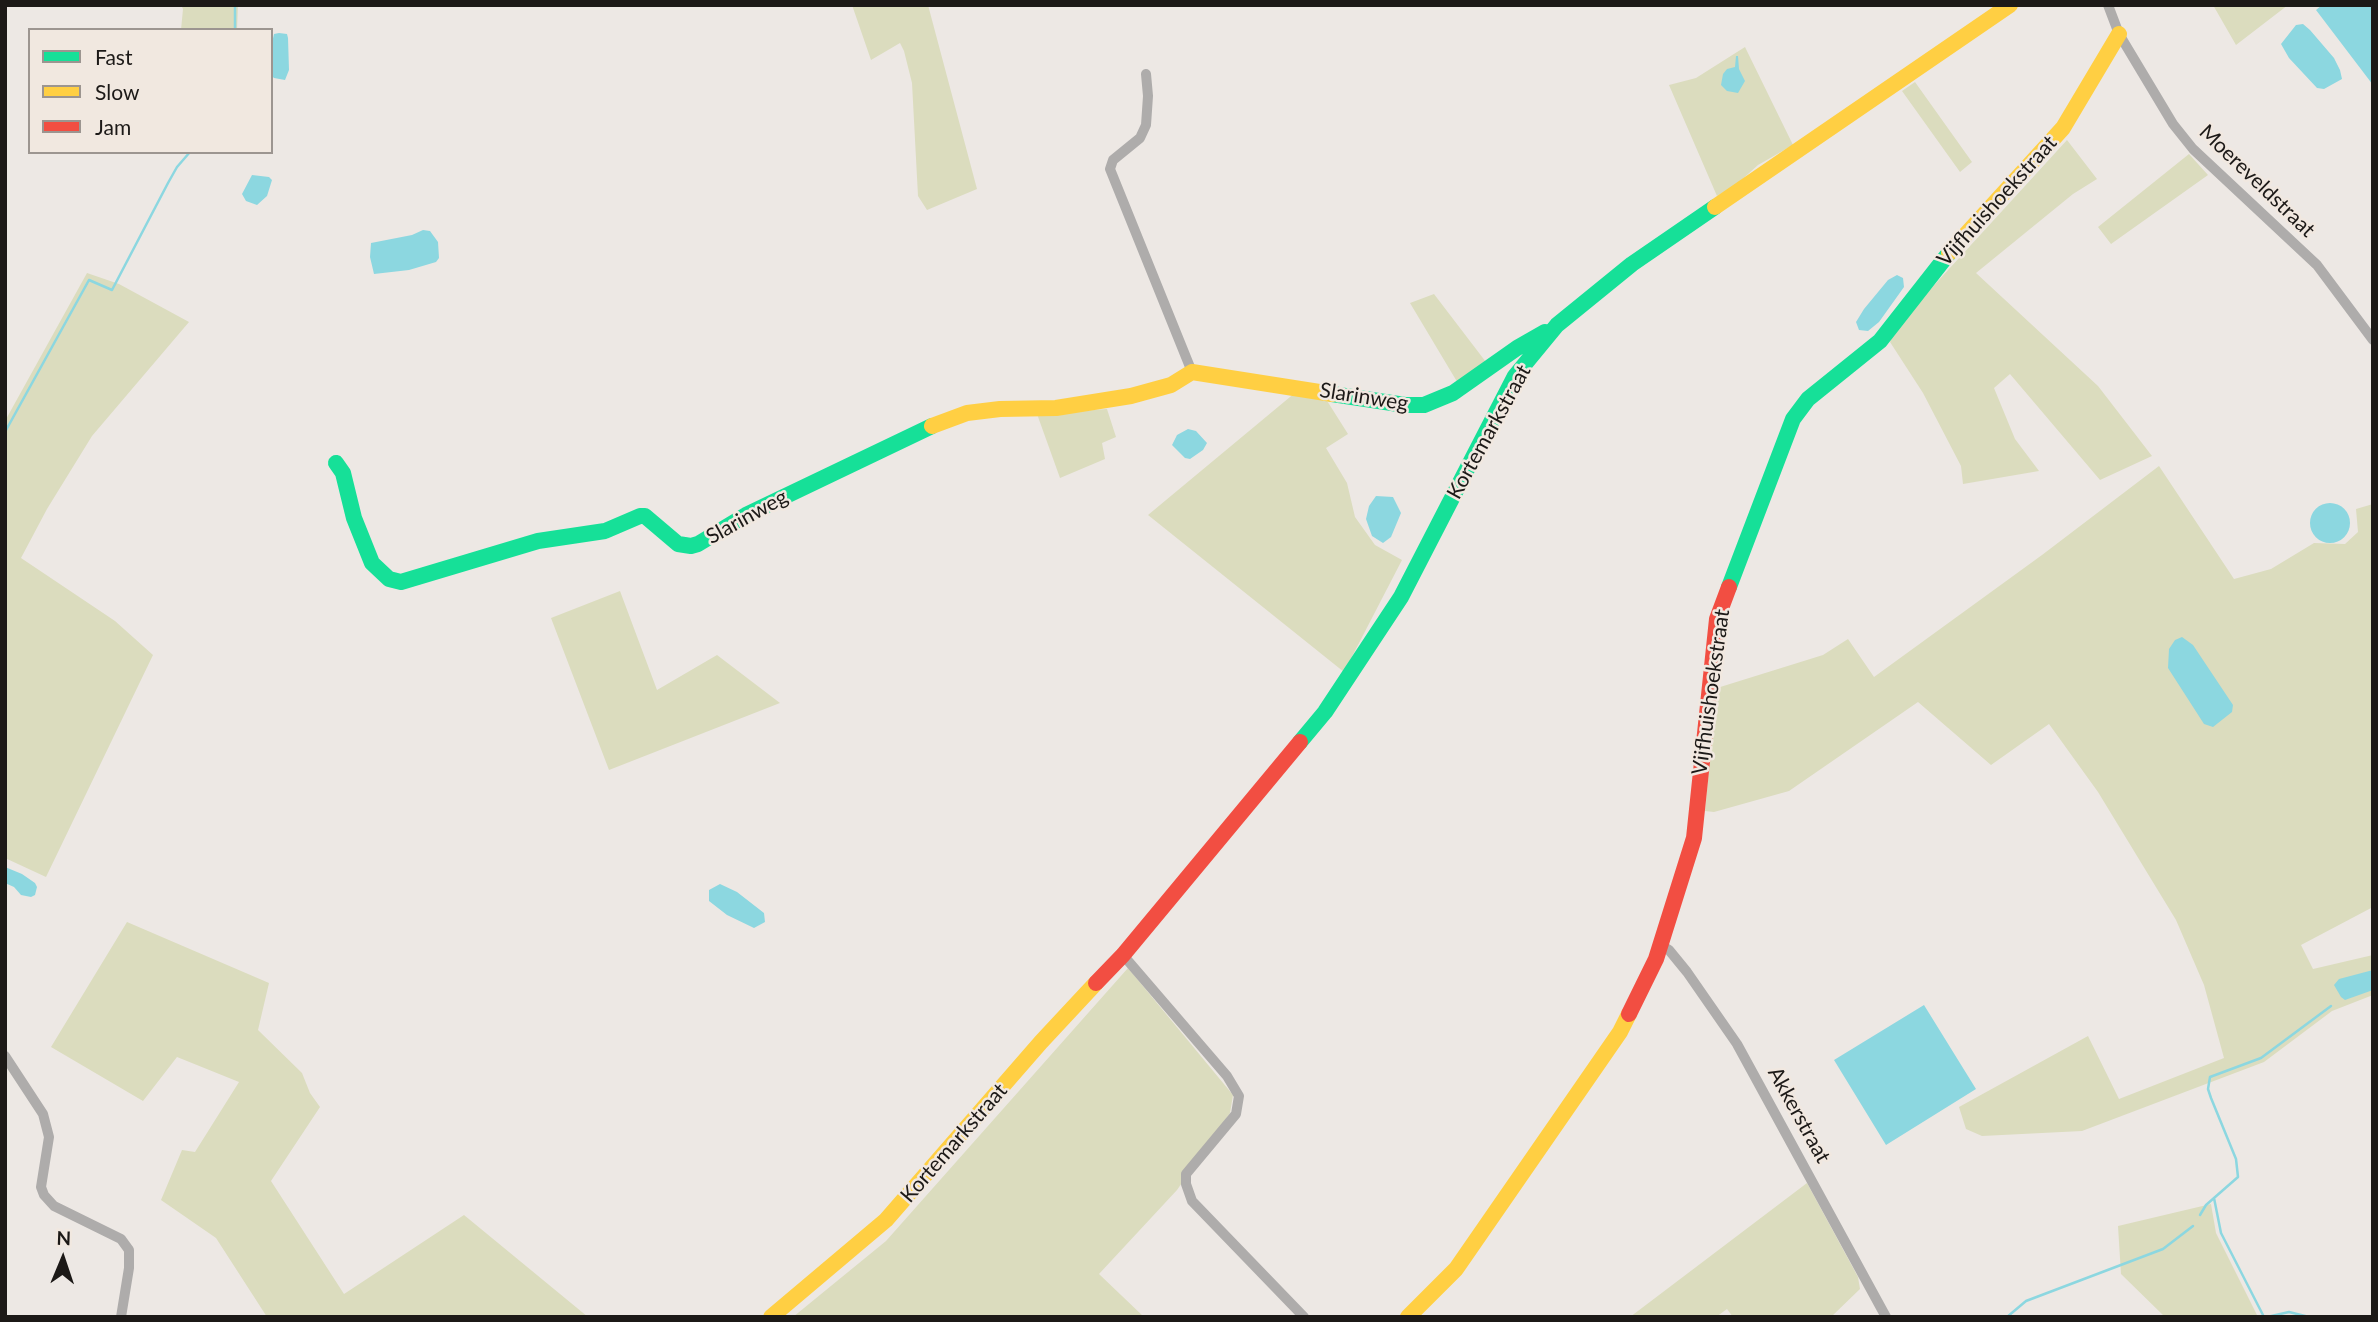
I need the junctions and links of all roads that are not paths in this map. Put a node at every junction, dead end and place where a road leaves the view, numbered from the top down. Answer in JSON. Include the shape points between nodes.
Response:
{"nodes":[{"id":1,"x":2010,"y":5,"type":"edge"},
{"id":2,"x":2108,"y":5,"type":"edge"},
{"id":3,"x":2119,"y":34,"type":"junction"},
{"id":4,"x":1146,"y":74,"type":"dead end"},
{"id":5,"x":1557,"y":325,"type":"junction"},
{"id":6,"x":2373,"y":340,"type":"edge"},
{"id":7,"x":1192,"y":372,"type":"junction"},
{"id":8,"x":336,"y":463,"type":"dead end"},
{"id":9,"x":1661,"y":945,"type":"junction"},
{"id":10,"x":1123,"y":955,"type":"junction"},
{"id":11,"x":5,"y":1056,"type":"edge"},
{"id":12,"x":121,"y":1317,"type":"edge"},
{"id":13,"x":771,"y":1317,"type":"edge"},
{"id":14,"x":1304,"y":1317,"type":"edge"},
{"id":15,"x":1408,"y":1317,"type":"edge"},
{"id":16,"x":1886,"y":1317,"type":"edge"}],
"edges":[{"from":1,"to":5,"type":"street","name":"Kortemarkstraat","via":[[1632,264]]},
{"from":2,"to":3,"type":"street","name":"Moereveldstraat"},
{"from":3,"to":6,"type":"street","name":"Moereveldstraat","via":[[2193,149],[2317,265]]},
{"from":3,"to":9,"type":"street","name":"Vijfhuishoekstraat","via":[[2053,140],[1935,269],[1880,341],[1808,399],[1793,419],[1717,619],[1694,838]]},
{"from":4,"to":7,"type":"street","via":[[1146,125],[1140,138],[1113,159],[1110,169]]},
{"from":5,"to":7,"type":"street","name":"Slarinweg","via":[[1453,393],[1424,405]]},
{"from":5,"to":10,"type":"street","name":"Kortemarkstraat","via":[[1515,376],[1401,597],[1325,712]]},
{"from":7,"to":8,"type":"street","name":"Slarinweg","via":[[1171,385],[1131,396],[1065,407],[967,413],[945,420],[758,508],[691,546],[678,544],[640,516],[605,531],[538,541],[401,582],[389,579],[372,563]]},
{"from":9,"to":15,"type":"street","name":"Vijfhuishoekstraat","via":[[1632,1011],[1587,1082],[1456,1269]]},
{"from":9,"to":16,"type":"street","name":"Akkerstraat","via":[[1687,972],[1737,1044]]},
{"from":10,"to":13,"type":"street","name":"Kortemarkstraat","via":[[886,1220]]},
{"from":10,"to":14,"type":"street","via":[[1239,1096],[1236,1114],[1186,1174],[1192,1200]]},
{"from":11,"to":12,"type":"street","via":[[43,1114],[49,1138],[41,1187],[44,1195],[54,1206],[121,1239],[129,1251]]}]}
